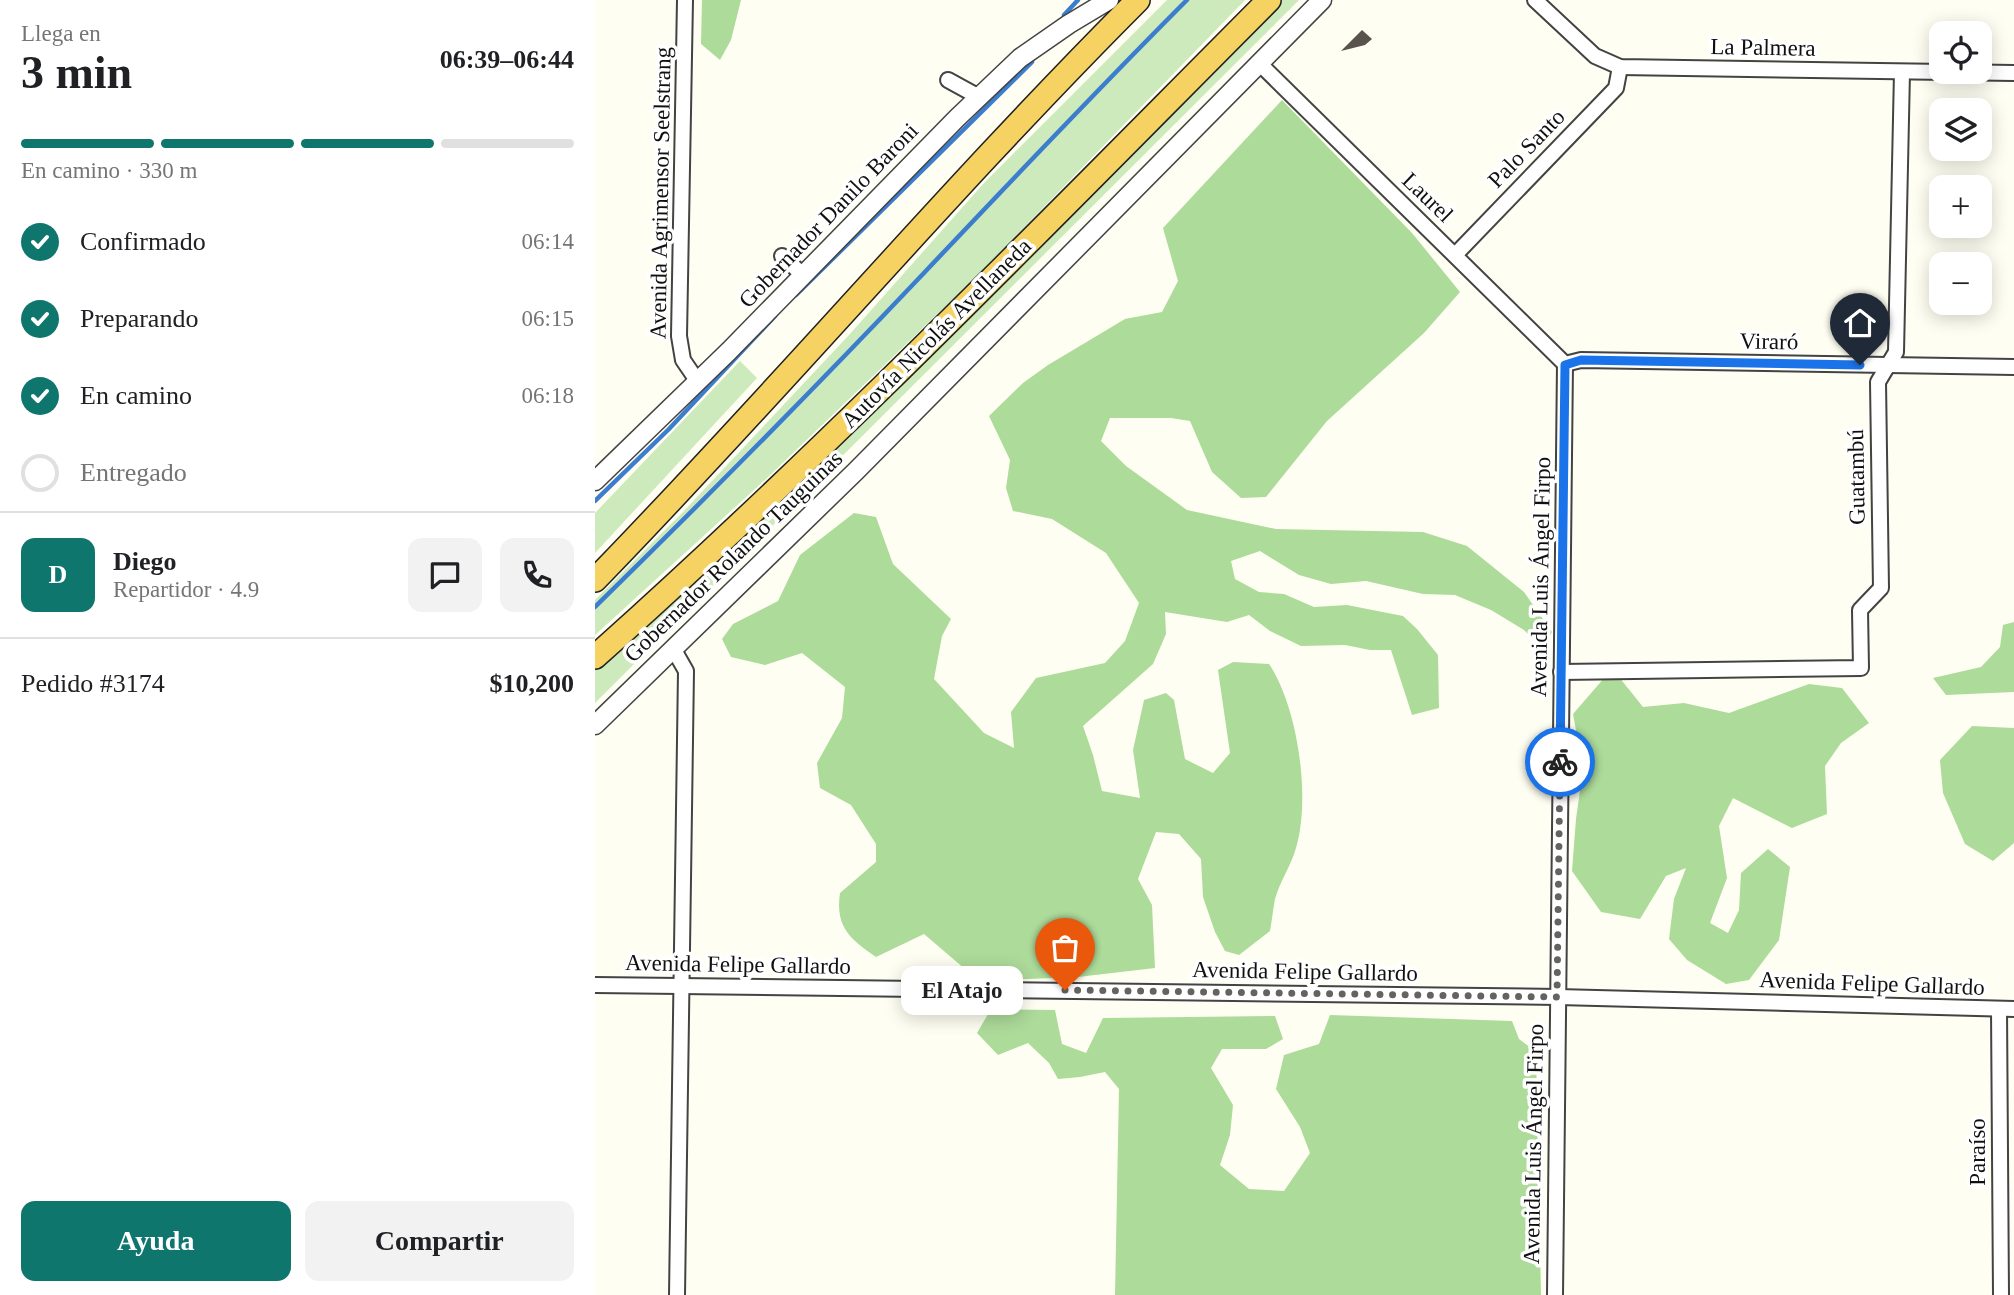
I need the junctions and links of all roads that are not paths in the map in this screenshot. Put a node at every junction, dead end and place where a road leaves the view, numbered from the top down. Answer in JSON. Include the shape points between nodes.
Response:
{"nodes":[{"id":1,"x":685,"y":0,"type":"edge"},
{"id":2,"x":1109,"y":0,"type":"edge"},
{"id":3,"x":1138,"y":0,"type":"edge"},
{"id":4,"x":1269,"y":0,"type":"edge"},
{"id":5,"x":1322,"y":0,"type":"edge"},
{"id":6,"x":1535,"y":0,"type":"edge"},
{"id":7,"x":1259,"y":63,"type":"junction"},
{"id":8,"x":1620,"y":67,"type":"junction"},
{"id":9,"x":1902,"y":72,"type":"junction"},
{"id":10,"x":2014,"y":73,"type":"edge"},
{"id":11,"x":948,"y":80,"type":"dead end"},
{"id":12,"x":979,"y":97,"type":"junction"},
{"id":13,"x":1455,"y":255,"type":"junction"},
{"id":14,"x":782,"y":256,"type":"dead end"},
{"id":15,"x":803,"y":275,"type":"junction"},
{"id":16,"x":1565,"y":365,"type":"junction"},
{"id":17,"x":1888,"y":366,"type":"junction"},
{"id":18,"x":2014,"y":367,"type":"edge"},
{"id":19,"x":698,"y":382,"type":"junction"},
{"id":20,"x":595,"y":481,"type":"edge"},
{"id":21,"x":595,"y":580,"type":"edge"},
{"id":22,"x":674,"y":650,"type":"junction"},
{"id":23,"x":595,"y":657,"type":"edge"},
{"id":24,"x":1561,"y":672,"type":"junction"},
{"id":25,"x":595,"y":725,"type":"edge"},
{"id":26,"x":595,"y":985,"type":"edge"},
{"id":27,"x":683,"y":985,"type":"junction"},
{"id":28,"x":1557,"y":997,"type":"junction"},
{"id":29,"x":2007,"y":1009,"type":"edge"},
{"id":30,"x":677,"y":1295,"type":"edge"},
{"id":31,"x":1555,"y":1295,"type":"edge"},
{"id":32,"x":2000,"y":1295,"type":"edge"}],
"edges":[{"from":1,"to":19,"type":"street","name":"Avenida Agrimensor Seelstrang","via":[[679,336],[683,360]]},
{"from":2,"to":12,"type":"street","name":"Gobernador Danilo Baroni","via":[[1020,58]]},
{"from":3,"to":21,"type":"highway","via":[[1045,93]]},
{"from":4,"to":23,"type":"highway","name":"Autovía Nicolás Avellaneda","via":[[916,355],[716,548]]},
{"from":5,"to":7,"type":"street","name":"Gobernador Rolando Tauguinas"},
{"from":6,"to":8,"type":"street","name":"La Palmera","via":[[1595,56]]},
{"from":7,"to":13,"type":"street","name":"Laurel"},
{"from":7,"to":22,"type":"street","name":"Gobernador Rolando Tauguinas"},
{"from":8,"to":9,"type":"street","name":"La Palmera"},
{"from":8,"to":13,"type":"street","name":"Palo Santo","via":[[1616,88]]},
{"from":9,"to":10,"type":"street","name":"La Palmera"},
{"from":9,"to":17,"type":"street","name":"Guatambú","via":[[1896,352]]},
{"from":11,"to":12,"type":"street"},
{"from":12,"to":15,"type":"street","name":"Gobernador Danilo Baroni"},
{"from":13,"to":16,"type":"street","name":"Laurel"},
{"from":14,"to":15,"type":"street"},
{"from":15,"to":19,"type":"street","name":"Gobernador Danilo Baroni"},
{"from":16,"to":17,"type":"street","name":"Viraró","via":[[1581,360]]},
{"from":16,"to":24,"type":"street","name":"Avenida Luis Ángel Firpo"},
{"from":17,"to":18,"type":"street","name":"Viraró"},
{"from":17,"to":24,"type":"street","name":"Guatambú","via":[[1878,382],[1881,588],[1860,610],[1861,667]]},
{"from":19,"to":20,"type":"street","name":"Gobernador Danilo Baroni"},
{"from":22,"to":25,"type":"street","name":"Gobernador Rolando Tauguinas"},
{"from":22,"to":27,"type":"street","via":[[686,671]]},
{"from":24,"to":28,"type":"street","name":"Avenida Luis Ángel Firpo"},
{"from":26,"to":27,"type":"street","name":"Avenida Felipe Gallardo"},
{"from":27,"to":28,"type":"street","name":"Avenida Felipe Gallardo"},
{"from":27,"to":30,"type":"street"},
{"from":28,"to":29,"type":"street","name":"Avenida Felipe Gallardo"},
{"from":28,"to":31,"type":"street","name":"Avenida Luis Ángel Firpo"},
{"from":29,"to":32,"type":"street","name":"Paraíso"}]}
